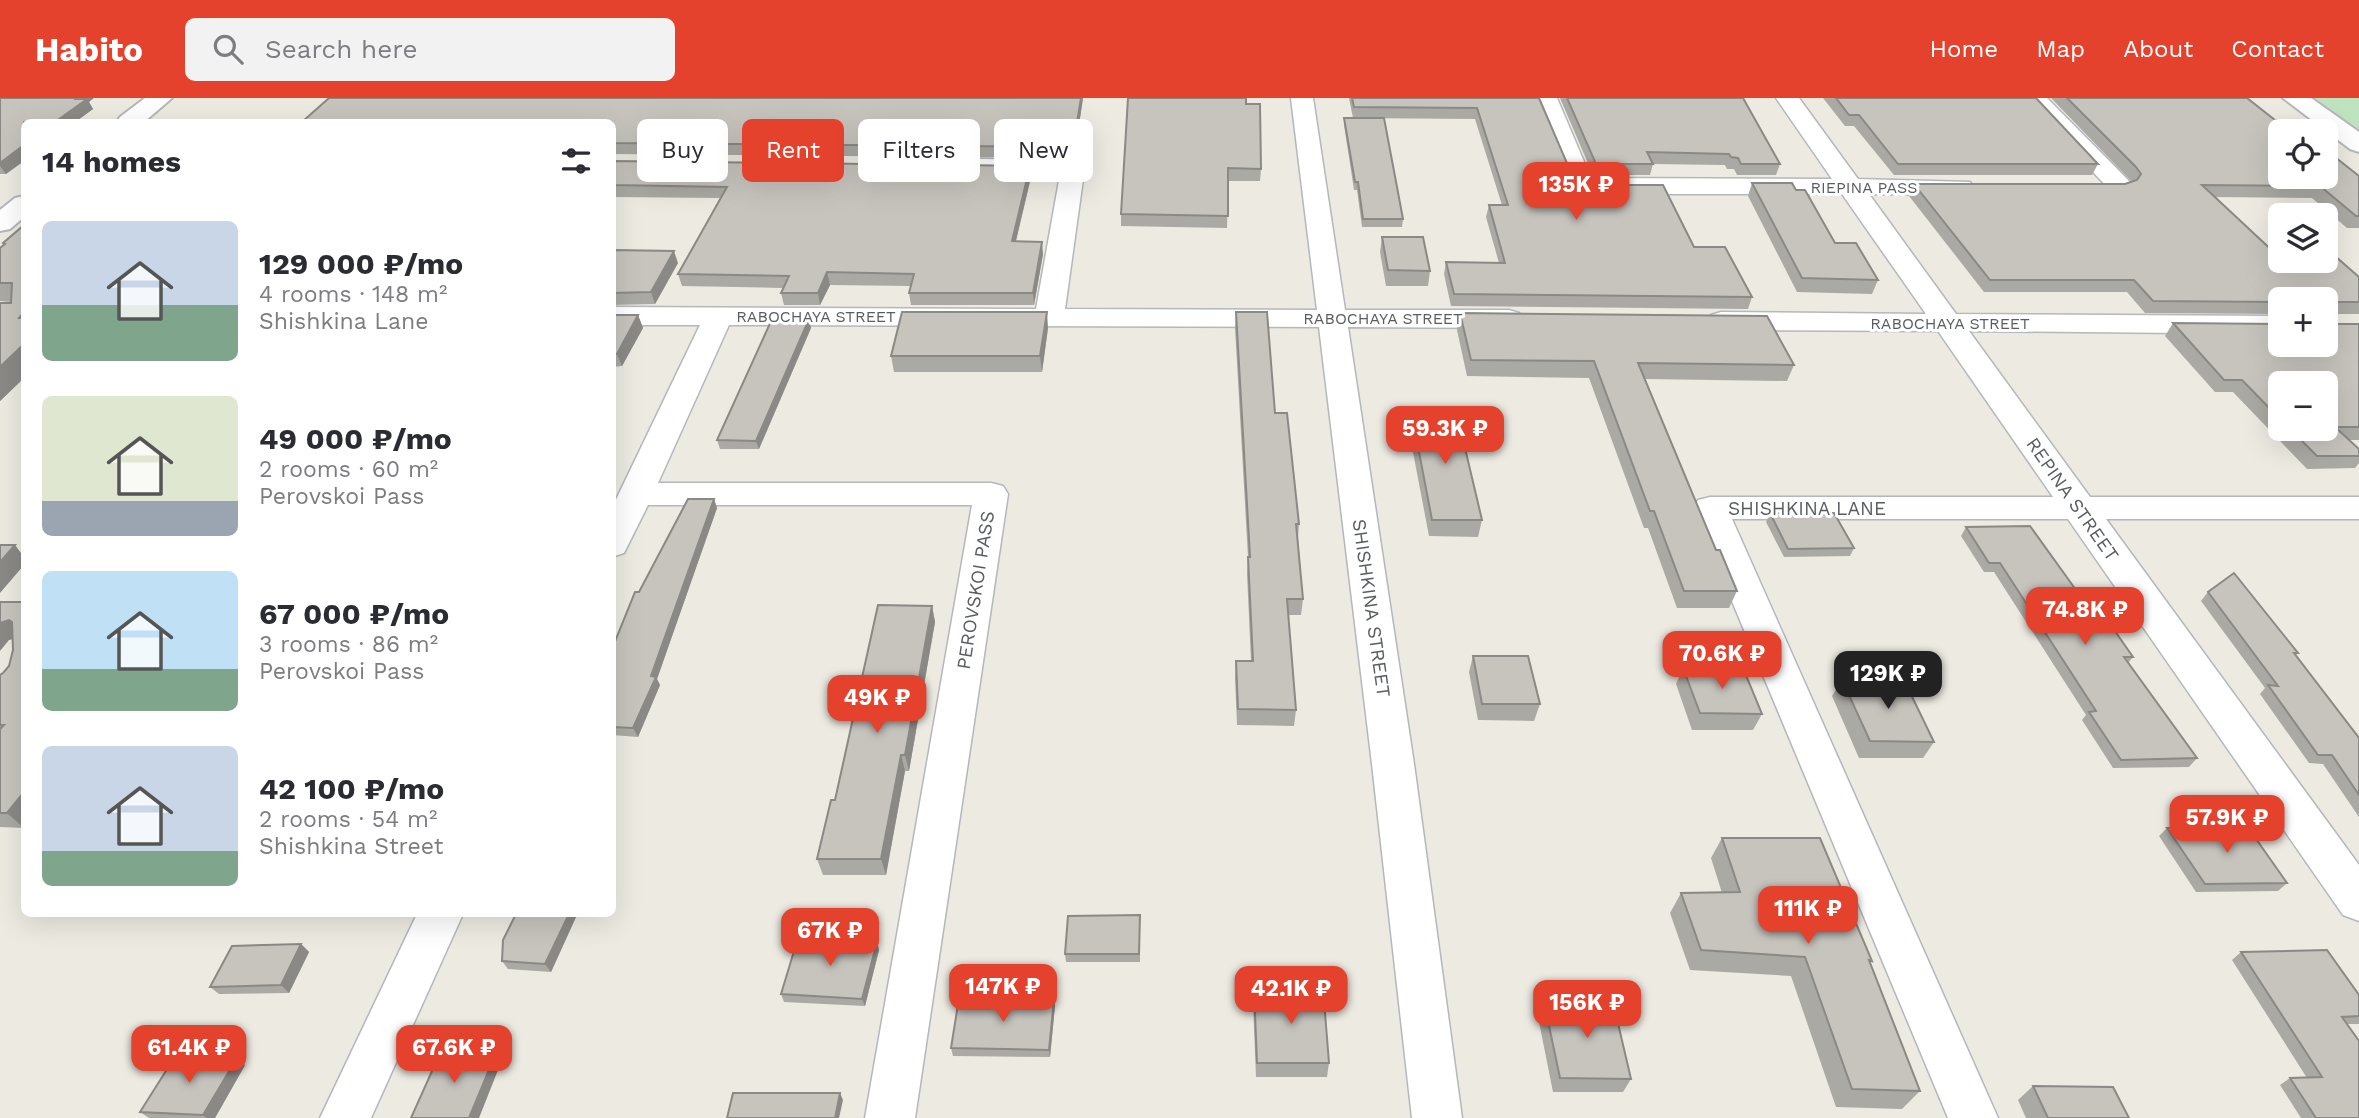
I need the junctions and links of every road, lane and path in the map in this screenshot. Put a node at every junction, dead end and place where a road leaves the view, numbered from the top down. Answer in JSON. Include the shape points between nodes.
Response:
{"nodes":[{"id":1,"x":160,"y":98,"type":"edge"},
{"id":2,"x":1302,"y":98,"type":"edge"},
{"id":3,"x":1545,"y":98,"type":"edge"},
{"id":4,"x":1787,"y":98,"type":"edge"},
{"id":5,"x":2034,"y":98,"type":"edge"},
{"id":6,"x":2295,"y":98,"type":"edge"},
{"id":7,"x":133,"y":119,"type":"edge"},
{"id":8,"x":2359,"y":144,"type":"edge"},
{"id":9,"x":980,"y":166,"type":"edge"},
{"id":10,"x":1985,"y":186,"type":"edge"},
{"id":11,"x":2093,"y":186,"type":"edge"},
{"id":12,"x":1851,"y":188,"type":"junction"},
{"id":13,"x":21,"y":206,"type":"edge"},
{"id":14,"x":0,"y":223,"type":"edge"},
{"id":15,"x":616,"y":316,"type":"edge"},
{"id":16,"x":719,"y":316,"type":"junction"},
{"id":17,"x":1049,"y":317,"type":"junction"},
{"id":18,"x":1332,"y":317,"type":"junction"},
{"id":19,"x":1542,"y":319,"type":"edge"},
{"id":20,"x":1696,"y":321,"type":"edge"},
{"id":21,"x":1947,"y":323,"type":"junction"},
{"id":22,"x":2268,"y":325,"type":"edge"},
{"id":23,"x":636,"y":494,"type":"junction"},
{"id":24,"x":2080,"y":508,"type":"junction"},
{"id":25,"x":2359,"y":508,"type":"edge"},
{"id":26,"x":616,"y":536,"type":"edge"},
{"id":27,"x":2359,"y":901,"type":"edge"},
{"id":28,"x":439,"y":917,"type":"edge"},
{"id":29,"x":345,"y":1118,"type":"edge"},
{"id":30,"x":890,"y":1118,"type":"edge"},
{"id":31,"x":1437,"y":1118,"type":"edge"},
{"id":32,"x":1973,"y":1118,"type":"edge"}],
"edges":[{"from":1,"to":7,"type":"main road"},
{"from":2,"to":18,"type":"street","name":"SHISHKINA STREET"},
{"from":3,"to":12,"type":"street","name":"RIEPINA PASS","via":[[1582,186]]},
{"from":4,"to":12,"type":"street","name":"REPINA STREET"},
{"from":5,"to":11,"type":"street","via":[[2119,185]]},
{"from":6,"to":8,"type":"main road"},
{"from":9,"to":17,"type":"street","via":[[1064,167],[1072,172]]},
{"from":10,"to":12,"type":"street","name":"RIEPINA PASS"},
{"from":12,"to":21,"type":"street","name":"REPINA STREET"},
{"from":13,"to":14,"type":"main road"},
{"from":15,"to":16,"type":"street","name":"RABOCHAYA STREET"},
{"from":16,"to":17,"type":"street","name":"RABOCHAYA STREET"},
{"from":16,"to":23,"type":"street"},
{"from":17,"to":18,"type":"street","name":"RABOCHAYA STREET"},
{"from":18,"to":19,"type":"street","name":"RABOCHAYA STREET"},
{"from":18,"to":31,"type":"street","name":"SHISHKINA STREET"},
{"from":20,"to":21,"type":"street","name":"RABOCHAYA STREET"},
{"from":21,"to":22,"type":"street","name":"RABOCHAYA STREET"},
{"from":21,"to":24,"type":"street","name":"REPINA STREET"},
{"from":23,"to":26,"type":"street"},
{"from":23,"to":30,"type":"street","name":"PEROVSKOI PASS","via":[[991,494]]},
{"from":24,"to":25,"type":"street","name":"SHISHKINA LANE"},
{"from":24,"to":27,"type":"street","name":"REPINA STREET"},
{"from":24,"to":32,"type":"street","name":"SHISHKINA LANE","via":[[1710,508]]},
{"from":28,"to":29,"type":"street"}]}
